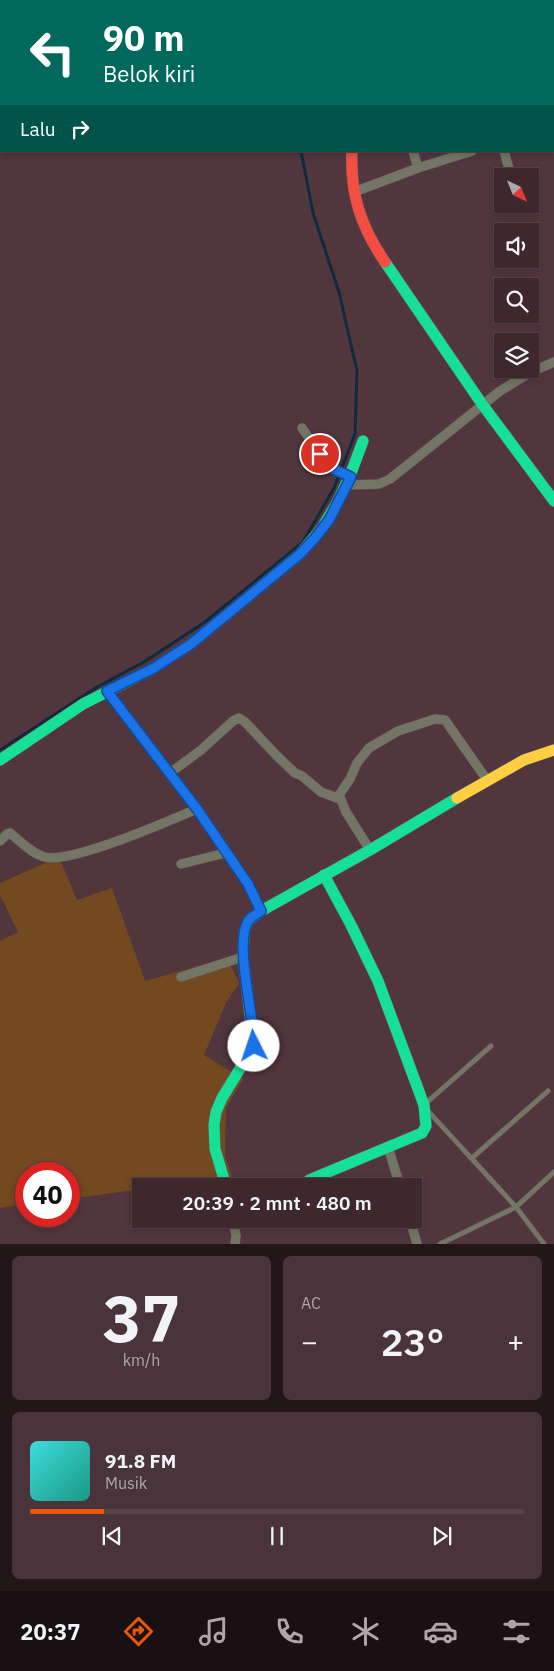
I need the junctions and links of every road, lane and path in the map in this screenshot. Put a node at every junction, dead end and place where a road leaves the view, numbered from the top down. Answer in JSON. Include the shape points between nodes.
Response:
{"nodes":[{"id":1,"x":352,"y":152,"type":"edge"},
{"id":2,"x":414,"y":152,"type":"edge"},
{"id":3,"x":469,"y":152,"type":"edge"},
{"id":4,"x":504,"y":152,"type":"edge"},
{"id":5,"x":418,"y":168,"type":"junction"},
{"id":6,"x":508,"y":168,"type":"edge"},
{"id":7,"x":354,"y":192,"type":"junction"},
{"id":8,"x":554,"y":362,"type":"edge"},
{"id":9,"x":482,"y":404,"type":"junction"},
{"id":10,"x":302,"y":428,"type":"dead end"},
{"id":11,"x":363,"y":441,"type":"dead end"},
{"id":12,"x":349,"y":479,"type":"junction"},
{"id":13,"x":554,"y":501,"type":"edge"},
{"id":14,"x":107,"y":691,"type":"junction"},
{"id":15,"x":554,"y":750,"type":"edge"},
{"id":16,"x":0,"y":760,"type":"edge"},
{"id":17,"x":170,"y":773,"type":"junction"},
{"id":18,"x":487,"y":780,"type":"junction"},
{"id":19,"x":340,"y":799,"type":"junction"},
{"id":20,"x":197,"y":809,"type":"junction"},
{"id":21,"x":0,"y":841,"type":"edge"},
{"id":22,"x":370,"y":850,"type":"junction"},
{"id":23,"x":225,"y":853,"type":"junction"},
{"id":24,"x":181,"y":864,"type":"dead end"},
{"id":25,"x":324,"y":875,"type":"junction"},
{"id":26,"x":261,"y":911,"type":"junction"},
{"id":27,"x":243,"y":957,"type":"junction"},
{"id":28,"x":181,"y":977,"type":"dead end"},
{"id":29,"x":491,"y":1046,"type":"dead end"},
{"id":30,"x":548,"y":1091,"type":"dead end"},
{"id":31,"x":424,"y":1105,"type":"junction"},
{"id":32,"x":388,"y":1147,"type":"junction"},
{"id":33,"x":472,"y":1158,"type":"junction"},
{"id":34,"x":554,"y":1172,"type":"edge"},
{"id":35,"x":224,"y":1178,"type":"edge"},
{"id":36,"x":314,"y":1178,"type":"edge"},
{"id":37,"x":398,"y":1178,"type":"edge"},
{"id":38,"x":516,"y":1207,"type":"junction"},
{"id":39,"x":235,"y":1228,"type":"edge"},
{"id":40,"x":413,"y":1228,"type":"edge"},
{"id":41,"x":235,"y":1244,"type":"edge"},
{"id":42,"x":417,"y":1244,"type":"edge"},
{"id":43,"x":440,"y":1244,"type":"edge"},
{"id":44,"x":544,"y":1244,"type":"edge"}],
"edges":[{"from":1,"to":7,"type":"street"},
{"from":2,"to":5,"type":"street"},
{"from":3,"to":5,"type":"street"},
{"from":4,"to":6,"type":"street"},
{"from":5,"to":7,"type":"street"},
{"from":7,"to":9,"type":"street","via":[[356,206],[376,248]]},
{"from":8,"to":9,"type":"street","via":[[531,372]]},
{"from":9,"to":12,"type":"street","via":[[390,479],[379,484]]},
{"from":9,"to":13,"type":"street"},
{"from":10,"to":12,"type":"street","via":[[329,467]]},
{"from":11,"to":12,"type":"street"},
{"from":12,"to":14,"type":"street","via":[[329,520],[292,560],[191,644],[154,668]]},
{"from":14,"to":16,"type":"street"},
{"from":14,"to":17,"type":"street"},
{"from":15,"to":18,"type":"street","via":[[524,760]]},
{"from":17,"to":19,"type":"street","via":[[239,718],[318,791]]},
{"from":17,"to":20,"type":"street"},
{"from":18,"to":19,"type":"street","via":[[448,724],[435,719],[398,731],[369,748],[357,762],[340,792]]},
{"from":18,"to":22,"type":"street"},
{"from":19,"to":22,"type":"street"},
{"from":20,"to":21,"type":"street","via":[[70,856],[42,857],[10,833]]},
{"from":20,"to":23,"type":"street"},
{"from":22,"to":25,"type":"street"},
{"from":23,"to":24,"type":"street"},
{"from":23,"to":26,"type":"street","via":[[248,884]]},
{"from":25,"to":26,"type":"street"},
{"from":25,"to":31,"type":"street","via":[[378,981]]},
{"from":26,"to":27,"type":"street","via":[[246,925]]},
{"from":27,"to":28,"type":"street"},
{"from":27,"to":35,"type":"street","via":[[254,1046],[216,1112],[216,1149]]},
{"from":29,"to":31,"type":"lane"},
{"from":30,"to":33,"type":"lane"},
{"from":31,"to":32,"type":"street","via":[[424,1131]]},
{"from":31,"to":33,"type":"lane"},
{"from":32,"to":36,"type":"street"},
{"from":32,"to":37,"type":"street"},
{"from":33,"to":38,"type":"lane"},
{"from":34,"to":38,"type":"lane"},
{"from":38,"to":43,"type":"lane"},
{"from":38,"to":44,"type":"lane"},
{"from":39,"to":41,"type":"street"},
{"from":40,"to":42,"type":"street"}]}
